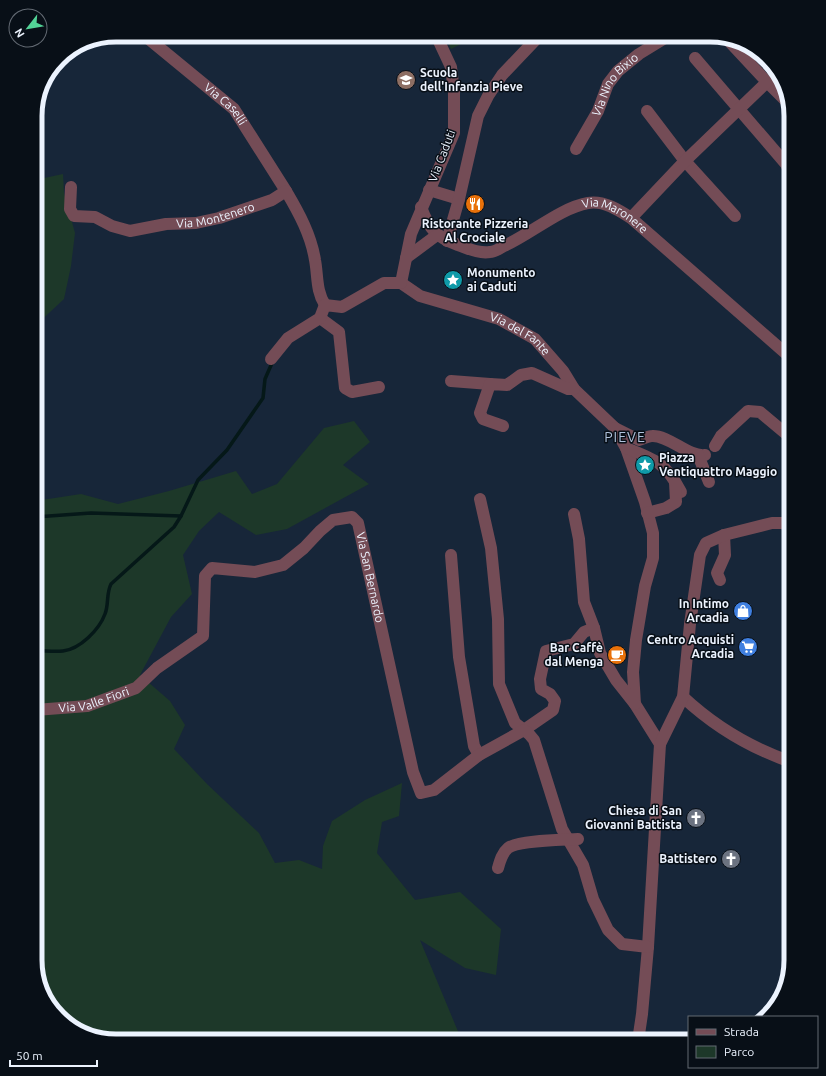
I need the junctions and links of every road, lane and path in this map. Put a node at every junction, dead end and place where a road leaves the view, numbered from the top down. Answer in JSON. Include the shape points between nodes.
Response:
{"nodes":[{"id":1,"x":153,"y":42,"type":"edge"},
{"id":2,"x":439,"y":42,"type":"edge"},
{"id":3,"x":533,"y":42,"type":"edge"},
{"id":4,"x":659,"y":42,"type":"edge"},
{"id":5,"x":733,"y":46,"type":"edge"},
{"id":6,"x":694,"y":58,"type":"dead end"},
{"id":7,"x":767,"y":82,"type":"junction"},
{"id":8,"x":781,"y":96,"type":"edge"},
{"id":9,"x":740,"y":109,"type":"junction"},
{"id":10,"x":647,"y":111,"type":"dead end"},
{"id":11,"x":576,"y":149,"type":"dead end"},
{"id":12,"x":685,"y":161,"type":"junction"},
{"id":13,"x":784,"y":162,"type":"edge"},
{"id":14,"x":71,"y":187,"type":"dead end"},
{"id":15,"x":429,"y":190,"type":"junction"},
{"id":16,"x":286,"y":191,"type":"junction"},
{"id":17,"x":459,"y":199,"type":"junction"},
{"id":18,"x":421,"y":207,"type":"junction"},
{"id":19,"x":735,"y":216,"type":"dead end"},
{"id":20,"x":631,"y":218,"type":"junction"},
{"id":21,"x":442,"y":238,"type":"junction"},
{"id":22,"x":406,"y":258,"type":"junction"},
{"id":23,"x":401,"y":283,"type":"junction"},
{"id":24,"x":325,"y":305,"type":"junction"},
{"id":25,"x":320,"y":318,"type":"junction"},
{"id":26,"x":784,"y":352,"type":"edge"},
{"id":27,"x":271,"y":359,"type":"dead end"},
{"id":28,"x":451,"y":382,"type":"dead end"},
{"id":29,"x":490,"y":384,"type":"junction"},
{"id":30,"x":379,"y":387,"type":"dead end"},
{"id":31,"x":574,"y":389,"type":"junction"},
{"id":32,"x":503,"y":426,"type":"dead end"},
{"id":33,"x":615,"y":428,"type":"junction"},
{"id":34,"x":784,"y":432,"type":"edge"},
{"id":35,"x":715,"y":446,"type":"dead end"},
{"id":36,"x":626,"y":448,"type":"junction"},
{"id":37,"x":709,"y":482,"type":"dead end"},
{"id":38,"x":480,"y":499,"type":"dead end"},
{"id":39,"x":647,"y":513,"type":"junction"},
{"id":40,"x":574,"y":514,"type":"dead end"},
{"id":41,"x":784,"y":524,"type":"edge"},
{"id":42,"x":724,"y":535,"type":"junction"},
{"id":43,"x":451,"y":555,"type":"dead end"},
{"id":44,"x":720,"y":580,"type":"dead end"},
{"id":45,"x":594,"y":628,"type":"junction"},
{"id":46,"x":147,"y":678,"type":"joint"},
{"id":47,"x":683,"y":697,"type":"junction"},
{"id":48,"x":635,"y":704,"type":"junction"},
{"id":49,"x":42,"y":709,"type":"edge"},
{"id":50,"x":524,"y":730,"type":"junction"},
{"id":51,"x":660,"y":744,"type":"junction"},
{"id":52,"x":479,"y":755,"type":"junction"},
{"id":53,"x":784,"y":759,"type":"edge"},
{"id":54,"x":574,"y":839,"type":"junction"},
{"id":55,"x":498,"y":868,"type":"dead end"},
{"id":56,"x":648,"y":947,"type":"junction"},
{"id":57,"x":640,"y":1027,"type":"junction"},
{"id":58,"x":639,"y":1034,"type":"edge"},
{"id":59,"x":643,"y":1034,"type":"edge"}],
"edges":[{"from":1,"to":16,"type":"street","name":"Via Caselli","via":[[234,108]]},
{"from":2,"to":15,"type":"street","name":"Via Caduti","via":[[451,67],[454,133]]},
{"from":3,"to":17,"type":"street","via":[[502,75],[478,116]]},
{"from":4,"to":11,"type":"street","name":"Via Nino Bixio","via":[[618,71],[608,84],[598,111]]},
{"from":5,"to":7,"type":"street"},
{"from":6,"to":9,"type":"street"},
{"from":7,"to":8,"type":"street"},
{"from":7,"to":9,"type":"street"},
{"from":9,"to":12,"type":"street"},
{"from":9,"to":13,"type":"street"},
{"from":10,"to":12,"type":"street"},
{"from":12,"to":19,"type":"street"},
{"from":12,"to":20,"type":"street"},
{"from":14,"to":16,"type":"street","name":"Via Montenero","via":[[70,209],[74,216],[95,217],[112,226],[130,231],[219,218],[272,200]]},
{"from":15,"to":17,"type":"street"},
{"from":15,"to":18,"type":"street","name":"Via Caduti"},
{"from":16,"to":24,"type":"street","via":[[302,217],[315,259],[320,297]]},
{"from":17,"to":21,"type":"street"},
{"from":18,"to":21,"type":"street","via":[[426,221]]},
{"from":18,"to":22,"type":"street"},
{"from":20,"to":21,"type":"street","name":"Via Maronere","via":[[615,207],[590,202],[574,206],[490,252],[476,251]]},
{"from":20,"to":26,"type":"street","name":"Via Maronere"},
{"from":21,"to":22,"type":"street"},
{"from":22,"to":23,"type":"street"},
{"from":23,"to":24,"type":"street","via":[[384,283],[342,307]]},
{"from":23,"to":31,"type":"street","name":"Via del Fante","via":[[420,296],[499,319],[519,329],[535,339],[563,371]]},
{"from":24,"to":25,"type":"street"},
{"from":25,"to":27,"type":"street","via":[[288,338]]},
{"from":25,"to":30,"type":"street","via":[[339,332],[345,388],[352,392]]},
{"from":28,"to":29,"type":"street"},
{"from":29,"to":31,"type":"street","via":[[507,385],[521,376],[532,373],[568,389]]},
{"from":29,"to":32,"type":"street","via":[[480,413],[483,419]]},
{"from":31,"to":33,"type":"street","name":"Via del Fante"},
{"from":33,"to":36,"type":"street","name":"Via del Fante"},
{"from":33,"to":37,"type":"street","via":[[639,440],[652,436],[701,455]]},
{"from":34,"to":35,"type":"street","via":[[760,412],[748,411],[721,436]]},
{"from":36,"to":39,"type":"street","name":"Via del Fante"},
{"from":36,"to":39,"type":"street","via":[[657,460],[678,486],[676,502],[666,508]]},
{"from":38,"to":50,"type":"street","via":[[491,548],[498,619],[499,684],[515,723]]},
{"from":39,"to":48,"type":"street","name":"Via del Fante","via":[[653,533],[654,558],[645,586],[636,640],[633,672]]},
{"from":40,"to":45,"type":"street","via":[[579,538],[584,602]]},
{"from":41,"to":42,"type":"street","via":[[772,523]]},
{"from":42,"to":44,"type":"street","via":[[725,555],[717,573]]},
{"from":42,"to":47,"type":"street","via":[[706,543],[700,555]]},
{"from":43,"to":52,"type":"street","via":[[458,657],[474,746]]},
{"from":45,"to":48,"type":"street","via":[[600,653],[616,680]]},
{"from":45,"to":50,"type":"street","name":"Via San Bernardo","via":[[584,632],[574,644],[546,652],[540,679],[541,689],[550,694],[555,701],[553,710]]},
{"from":46,"to":49,"type":"street","name":"Via Valle Fiori","via":[[136,688],[87,706]]},
{"from":46,"to":52,"type":"street","name":"Via San Bernardo","via":[[203,636],[205,576],[212,568],[255,572],[283,565],[333,520],[352,517],[358,523],[412,772],[421,793],[434,790]]},
{"from":47,"to":51,"type":"street"},
{"from":47,"to":53,"type":"street","via":[[702,715],[732,735]]},
{"from":48,"to":51,"type":"street"},
{"from":50,"to":52,"type":"street","name":"Via San Bernardo"},
{"from":50,"to":54,"type":"street","via":[[534,740],[562,829]]},
{"from":51,"to":56,"type":"street"},
{"from":54,"to":55,"type":"street","via":[[519,844],[508,848],[501,857]]},
{"from":54,"to":56,"type":"street","via":[[593,899],[608,930],[622,944]]},
{"from":56,"to":57,"type":"street"},
{"from":57,"to":58,"type":"street"},
{"from":57,"to":59,"type":"street"}]}
